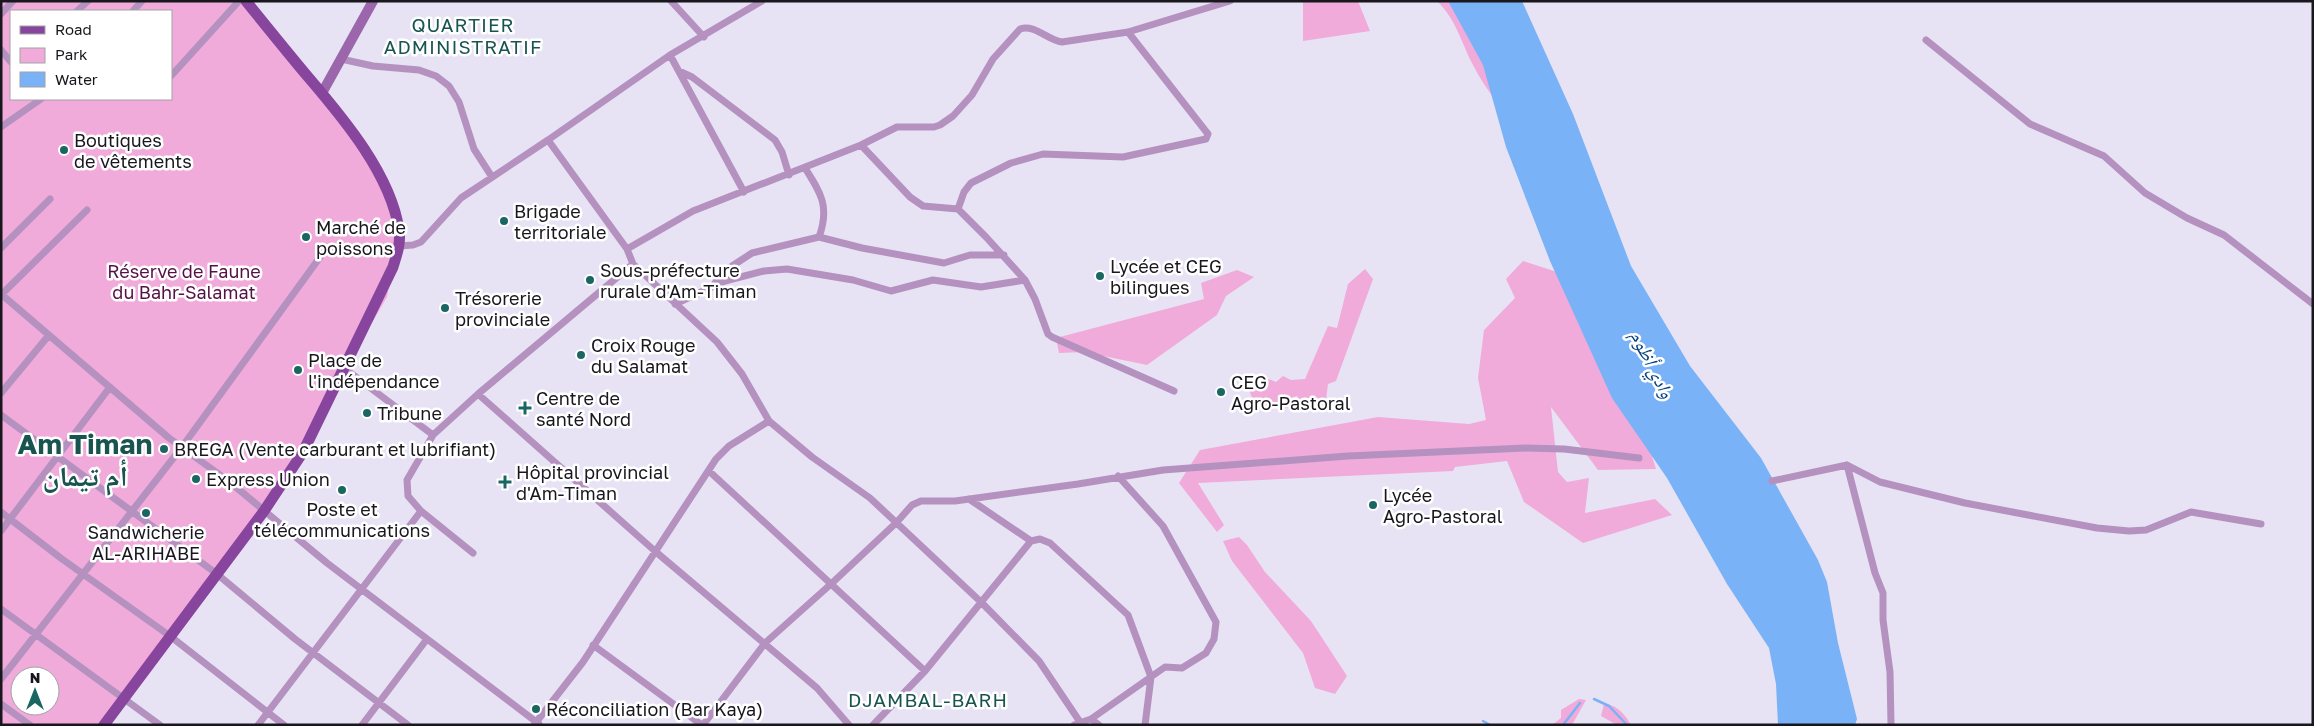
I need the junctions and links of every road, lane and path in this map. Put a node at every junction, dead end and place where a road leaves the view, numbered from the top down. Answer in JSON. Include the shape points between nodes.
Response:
{"nodes":[{"id":1,"x":14,"y":1,"type":"edge"},
{"id":2,"x":88,"y":1,"type":"edge"},
{"id":3,"x":239,"y":1,"type":"edge"},
{"id":4,"x":246,"y":1,"type":"edge"},
{"id":5,"x":373,"y":1,"type":"edge"},
{"id":6,"x":671,"y":1,"type":"edge"},
{"id":7,"x":762,"y":1,"type":"edge"},
{"id":8,"x":1230,"y":1,"type":"edge"},
{"id":9,"x":79,"y":10,"type":"edge"},
{"id":10,"x":1,"y":14,"type":"edge"},
{"id":11,"x":1128,"y":32,"type":"junction"},
{"id":12,"x":704,"y":37,"type":"junction"},
{"id":13,"x":1926,"y":40,"type":"dead end"},
{"id":14,"x":1,"y":50,"type":"edge"},
{"id":15,"x":670,"y":55,"type":"junction"},
{"id":16,"x":341,"y":59,"type":"junction"},
{"id":17,"x":10,"y":61,"type":"edge"},
{"id":18,"x":680,"y":71,"type":"junction"},
{"id":19,"x":172,"y":75,"type":"edge"},
{"id":20,"x":322,"y":93,"type":"junction"},
{"id":21,"x":40,"y":100,"type":"edge"},
{"id":22,"x":1,"y":127,"type":"edge"},
{"id":23,"x":548,"y":140,"type":"junction"},
{"id":24,"x":861,"y":145,"type":"junction"},
{"id":25,"x":805,"y":168,"type":"junction"},
{"id":26,"x":789,"y":175,"type":"junction"},
{"id":27,"x":492,"y":178,"type":"junction"},
{"id":28,"x":744,"y":192,"type":"junction"},
{"id":29,"x":50,"y":199,"type":"dead end"},
{"id":30,"x":958,"y":209,"type":"junction"},
{"id":31,"x":87,"y":210,"type":"dead end"},
{"id":32,"x":819,"y":237,"type":"junction"},
{"id":33,"x":399,"y":246,"type":"junction"},
{"id":34,"x":1,"y":248,"type":"edge"},
{"id":35,"x":627,"y":248,"type":"junction"},
{"id":36,"x":323,"y":253,"type":"dead end"},
{"id":37,"x":1004,"y":255,"type":"junction"},
{"id":38,"x":633,"y":264,"type":"junction"},
{"id":39,"x":1025,"y":280,"type":"junction"},
{"id":40,"x":712,"y":286,"type":"junction"},
{"id":41,"x":2,"y":294,"type":"edge"},
{"id":42,"x":675,"y":304,"type":"junction"},
{"id":43,"x":2313,"y":304,"type":"edge"},
{"id":44,"x":49,"y":335,"type":"junction"},
{"id":45,"x":344,"y":368,"type":"junction"},
{"id":46,"x":110,"y":387,"type":"junction"},
{"id":47,"x":1174,"y":391,"type":"dead end"},
{"id":48,"x":1,"y":394,"type":"edge"},
{"id":49,"x":478,"y":394,"type":"junction"},
{"id":50,"x":1,"y":415,"type":"edge"},
{"id":51,"x":769,"y":421,"type":"junction"},
{"id":52,"x":433,"y":435,"type":"junction"},
{"id":53,"x":182,"y":447,"type":"junction"},
{"id":54,"x":58,"y":458,"type":"junction"},
{"id":55,"x":1639,"y":458,"type":"dead end"},
{"id":56,"x":1847,"y":465,"type":"junction"},
{"id":57,"x":709,"y":471,"type":"junction"},
{"id":58,"x":1118,"y":476,"type":"junction"},
{"id":59,"x":1772,"y":481,"type":"dead end"},
{"id":60,"x":969,"y":499,"type":"junction"},
{"id":61,"x":264,"y":511,"type":"junction"},
{"id":62,"x":421,"y":511,"type":"junction"},
{"id":63,"x":1,"y":512,"type":"edge"},
{"id":64,"x":131,"y":513,"type":"junction"},
{"id":65,"x":10,"y":519,"type":"junction"},
{"id":66,"x":897,"y":522,"type":"junction"},
{"id":67,"x":2261,"y":524,"type":"dead end"},
{"id":68,"x":1,"y":531,"type":"edge"},
{"id":69,"x":1031,"y":541,"type":"junction"},
{"id":70,"x":656,"y":552,"type":"junction"},
{"id":71,"x":473,"y":553,"type":"dead end"},
{"id":72,"x":84,"y":573,"type":"junction"},
{"id":73,"x":216,"y":574,"type":"junction"},
{"id":74,"x":831,"y":584,"type":"junction"},
{"id":75,"x":362,"y":590,"type":"junction"},
{"id":76,"x":982,"y":603,"type":"junction"},
{"id":77,"x":1,"y":608,"type":"edge"},
{"id":78,"x":36,"y":635,"type":"junction"},
{"id":79,"x":170,"y":636,"type":"junction"},
{"id":80,"x":427,"y":639,"type":"junction"},
{"id":81,"x":765,"y":643,"type":"junction"},
{"id":82,"x":593,"y":645,"type":"junction"},
{"id":83,"x":313,"y":653,"type":"junction"},
{"id":84,"x":925,"y":671,"type":"junction"},
{"id":85,"x":1151,"y":677,"type":"junction"},
{"id":86,"x":1,"y":679,"type":"edge"},
{"id":87,"x":125,"y":697,"type":"junction"},
{"id":88,"x":1,"y":704,"type":"edge"},
{"id":89,"x":380,"y":704,"type":"junction"},
{"id":90,"x":267,"y":712,"type":"junction"},
{"id":91,"x":1091,"y":719,"type":"junction"},
{"id":92,"x":281,"y":723,"type":"edge"},
{"id":93,"x":1077,"y":723,"type":"edge"},
{"id":94,"x":537,"y":724,"type":"edge"},
{"id":95,"x":699,"y":724,"type":"edge"},
{"id":96,"x":30,"y":725,"type":"edge"},
{"id":97,"x":104,"y":725,"type":"edge"},
{"id":98,"x":160,"y":725,"type":"edge"},
{"id":99,"x":258,"y":725,"type":"edge"},
{"id":100,"x":362,"y":725,"type":"edge"},
{"id":101,"x":408,"y":725,"type":"edge"},
{"id":102,"x":849,"y":725,"type":"edge"},
{"id":103,"x":872,"y":725,"type":"edge"},
{"id":104,"x":1098,"y":725,"type":"edge"},
{"id":105,"x":1145,"y":725,"type":"edge"},
{"id":106,"x":1891,"y":725,"type":"edge"}],
"edges":[{"from":1,"to":10,"type":"street"},
{"from":2,"to":9,"type":"street"},
{"from":3,"to":19,"type":"street"},
{"from":4,"to":20,"type":"main road"},
{"from":5,"to":16,"type":"main road"},
{"from":6,"to":12,"type":"street"},
{"from":7,"to":12,"type":"street"},
{"from":8,"to":11,"type":"street"},
{"from":11,"to":24,"type":"street","via":[[1062,42],[1026,27],[993,59],[972,95],[953,116],[934,127],[897,127]]},
{"from":11,"to":30,"type":"street","via":[[1208,134],[1206,139],[1123,157],[1043,154],[1011,163],[971,184],[964,192]]},
{"from":12,"to":15,"type":"street"},
{"from":13,"to":43,"type":"street","via":[[2030,124],[2104,156],[2145,193],[2224,235]]},
{"from":14,"to":17,"type":"street"},
{"from":15,"to":18,"type":"street"},
{"from":15,"to":23,"type":"street"},
{"from":16,"to":20,"type":"main road"},
{"from":16,"to":27,"type":"street","via":[[419,70],[436,76],[449,86],[459,102],[474,149]]},
{"from":18,"to":26,"type":"street","via":[[775,140]]},
{"from":18,"to":28,"type":"street"},
{"from":20,"to":33,"type":"main road","via":[[365,151],[382,181],[393,205]]},
{"from":21,"to":22,"type":"street"},
{"from":23,"to":27,"type":"street"},
{"from":23,"to":35,"type":"street"},
{"from":24,"to":25,"type":"street"},
{"from":24,"to":30,"type":"street","via":[[910,197],[923,206]]},
{"from":25,"to":26,"type":"street"},
{"from":25,"to":32,"type":"street","via":[[822,195],[825,222]]},
{"from":26,"to":28,"type":"street"},
{"from":27,"to":33,"type":"street","via":[[461,198],[421,242]]},
{"from":28,"to":35,"type":"street","via":[[692,211]]},
{"from":29,"to":34,"type":"street"},
{"from":30,"to":37,"type":"street"},
{"from":31,"to":41,"type":"street"},
{"from":32,"to":37,"type":"street","via":[[944,263],[970,255]]},
{"from":32,"to":40,"type":"street","via":[[752,253],[732,266]]},
{"from":33,"to":45,"type":"main road","via":[[393,267]]},
{"from":35,"to":38,"type":"street"},
{"from":36,"to":53,"type":"street"},
{"from":37,"to":39,"type":"street"},
{"from":38,"to":42,"type":"street"},
{"from":38,"to":49,"type":"street"},
{"from":39,"to":40,"type":"street","via":[[981,287],[933,280],[891,291],[853,280],[787,270],[744,276]]},
{"from":39,"to":47,"type":"street","via":[[1052,337]]},
{"from":40,"to":42,"type":"street"},
{"from":41,"to":44,"type":"street"},
{"from":42,"to":51,"type":"street","via":[[717,342],[742,374]]},
{"from":44,"to":46,"type":"street"},
{"from":44,"to":48,"type":"street"},
{"from":45,"to":52,"type":"street"},
{"from":45,"to":61,"type":"main road","via":[[303,452]]},
{"from":46,"to":53,"type":"street"},
{"from":46,"to":54,"type":"street"},
{"from":49,"to":52,"type":"street"},
{"from":49,"to":70,"type":"street"},
{"from":50,"to":54,"type":"street"},
{"from":51,"to":57,"type":"street","via":[[726,449]]},
{"from":51,"to":66,"type":"street"},
{"from":52,"to":62,"type":"street","via":[[407,480],[408,496]]},
{"from":53,"to":61,"type":"street"},
{"from":53,"to":64,"type":"street"},
{"from":54,"to":64,"type":"street"},
{"from":54,"to":65,"type":"street"},
{"from":55,"to":58,"type":"street","via":[[1525,448],[1348,456]]},
{"from":56,"to":59,"type":"street"},
{"from":56,"to":67,"type":"street","via":[[1880,482],[1983,507],[2097,528],[2146,530],[2192,512]]},
{"from":56,"to":106,"type":"street","via":[[1883,593]]},
{"from":57,"to":70,"type":"street"},
{"from":57,"to":74,"type":"street"},
{"from":58,"to":60,"type":"street"},
{"from":58,"to":85,"type":"street","via":[[1163,526],[1216,622],[1214,639],[1206,653],[1182,668],[1165,667]]},
{"from":60,"to":66,"type":"street","via":[[916,502]]},
{"from":60,"to":69,"type":"street"},
{"from":61,"to":73,"type":"main road"},
{"from":61,"to":75,"type":"street"},
{"from":62,"to":71,"type":"street"},
{"from":62,"to":75,"type":"street"},
{"from":63,"to":65,"type":"street"},
{"from":64,"to":72,"type":"street"},
{"from":64,"to":73,"type":"street"},
{"from":65,"to":68,"type":"street"},
{"from":65,"to":72,"type":"street"},
{"from":66,"to":74,"type":"street"},
{"from":66,"to":76,"type":"street"},
{"from":69,"to":76,"type":"street"},
{"from":69,"to":85,"type":"street","via":[[1040,539],[1050,543],[1128,615]]},
{"from":70,"to":81,"type":"street"},
{"from":70,"to":82,"type":"street"},
{"from":72,"to":78,"type":"street"},
{"from":72,"to":79,"type":"street"},
{"from":73,"to":79,"type":"main road"},
{"from":73,"to":83,"type":"street"},
{"from":74,"to":81,"type":"street"},
{"from":74,"to":84,"type":"street"},
{"from":75,"to":80,"type":"street"},
{"from":75,"to":83,"type":"street"},
{"from":76,"to":84,"type":"street"},
{"from":76,"to":93,"type":"street","via":[[1039,661]]},
{"from":77,"to":78,"type":"street"},
{"from":78,"to":86,"type":"street"},
{"from":78,"to":87,"type":"street"},
{"from":79,"to":87,"type":"main road"},
{"from":79,"to":90,"type":"street"},
{"from":80,"to":89,"type":"street"},
{"from":80,"to":94,"type":"street"},
{"from":81,"to":95,"type":"street"},
{"from":81,"to":102,"type":"street","via":[[817,688]]},
{"from":82,"to":94,"type":"street"},
{"from":82,"to":95,"type":"street"},
{"from":83,"to":89,"type":"street"},
{"from":83,"to":90,"type":"street"},
{"from":84,"to":103,"type":"street"},
{"from":85,"to":91,"type":"street"},
{"from":85,"to":105,"type":"street"},
{"from":87,"to":97,"type":"main road"},
{"from":87,"to":98,"type":"street"},
{"from":88,"to":96,"type":"street"},
{"from":89,"to":100,"type":"street"},
{"from":89,"to":101,"type":"street"},
{"from":90,"to":92,"type":"street"},
{"from":90,"to":99,"type":"street"},
{"from":91,"to":93,"type":"street"},
{"from":91,"to":104,"type":"street"}]}
